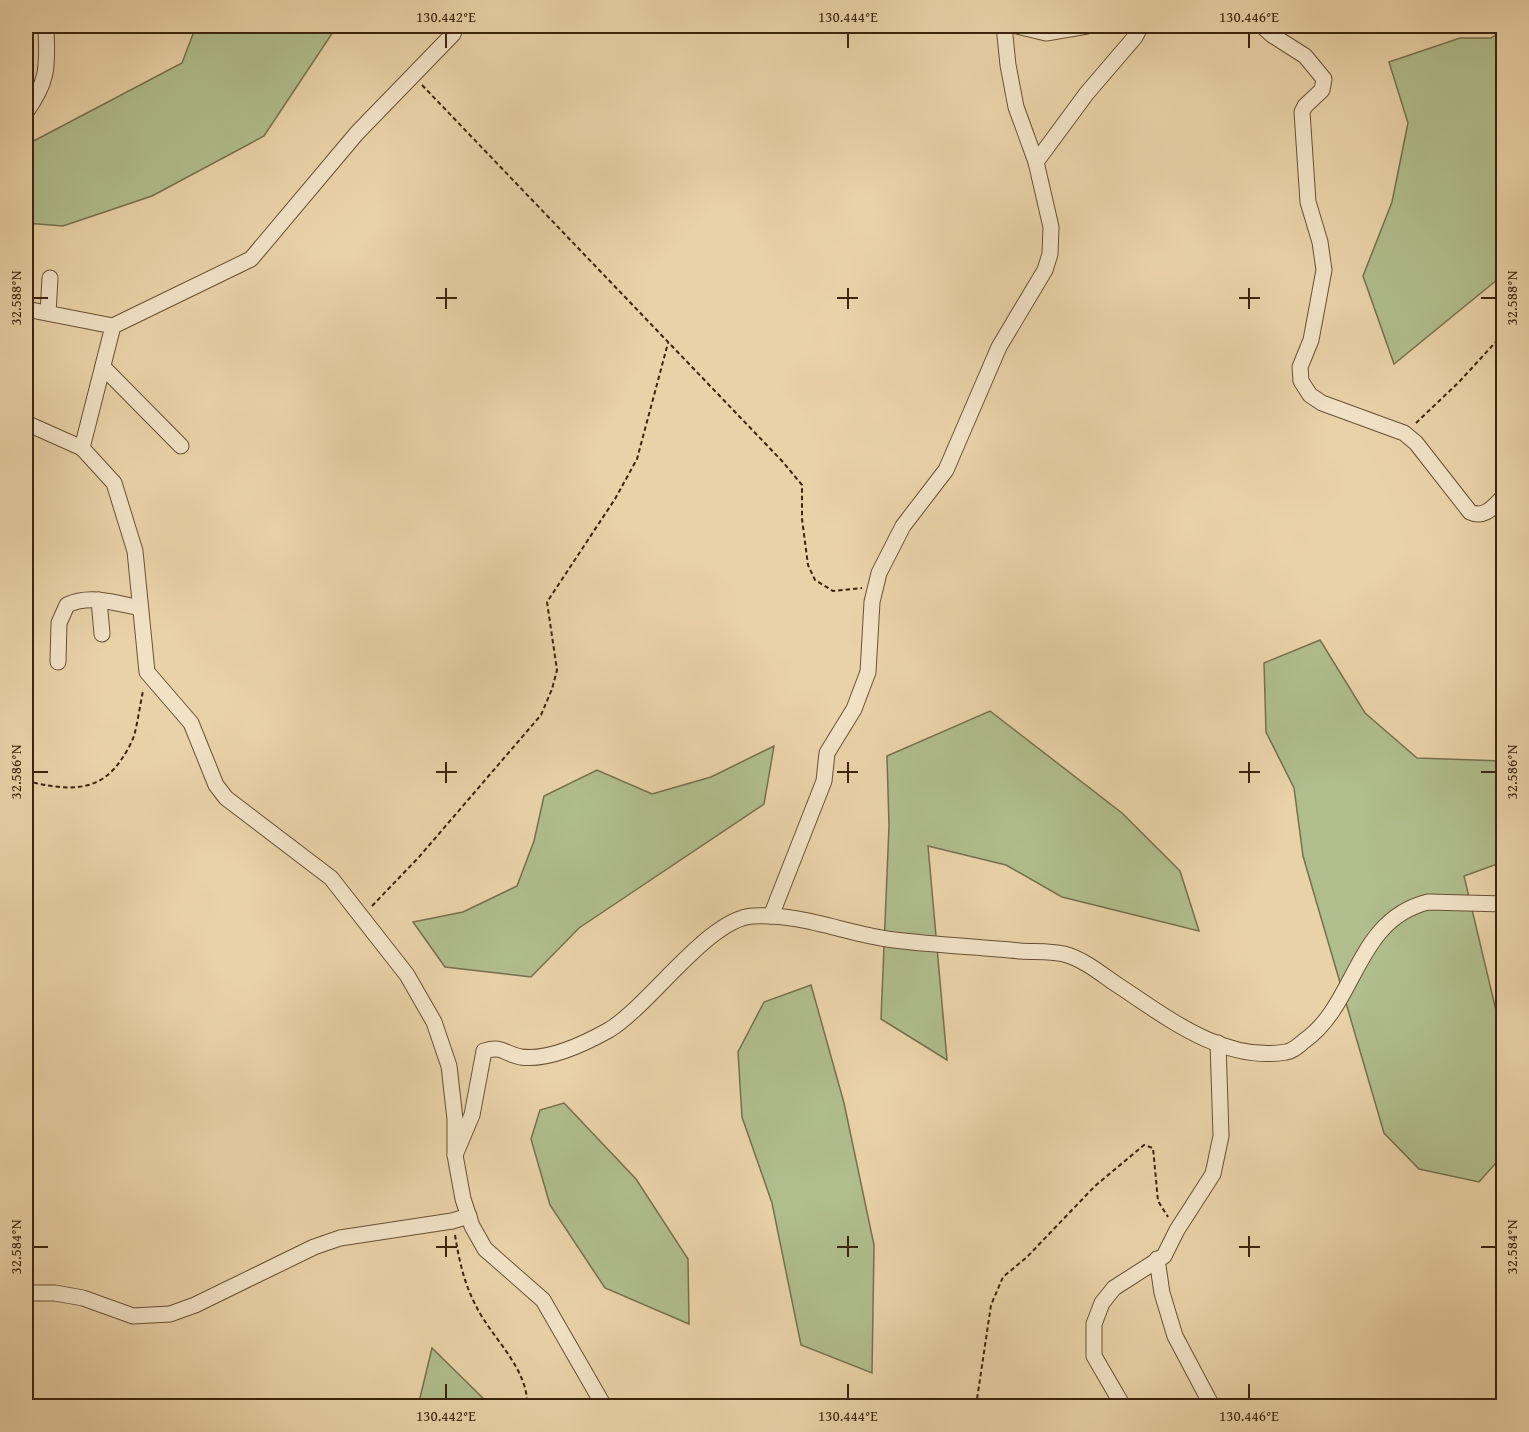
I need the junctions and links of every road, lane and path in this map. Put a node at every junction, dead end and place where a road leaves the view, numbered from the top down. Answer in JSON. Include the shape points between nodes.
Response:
{"nodes":[{"id":1,"x":46,"y":26,"type":"edge"},
{"id":2,"x":456,"y":26,"type":"edge"},
{"id":3,"x":1004,"y":26,"type":"edge"},
{"id":4,"x":1017,"y":26,"type":"edge"},
{"id":5,"x":1087,"y":26,"type":"edge"},
{"id":6,"x":1141,"y":26,"type":"edge"},
{"id":7,"x":1262,"y":26,"type":"edge"},
{"id":8,"x":412,"y":76,"type":"junction"},
{"id":9,"x":26,"y":112,"type":"edge"},
{"id":10,"x":1036,"y":162,"type":"junction"},
{"id":11,"x":50,"y":278,"type":"dead end"},
{"id":12,"x":26,"y":309,"type":"edge"},
{"id":13,"x":48,"y":313,"type":"junction"},
{"id":14,"x":113,"y":326,"type":"junction"},
{"id":15,"x":1503,"y":333,"type":"edge"},
{"id":16,"x":668,"y":343,"type":"junction"},
{"id":17,"x":103,"y":368,"type":"junction"},
{"id":18,"x":26,"y":423,"type":"edge"},
{"id":19,"x":1404,"y":433,"type":"junction"},
{"id":20,"x":181,"y":446,"type":"dead end"},
{"id":21,"x":82,"y":448,"type":"junction"},
{"id":22,"x":1503,"y":496,"type":"edge"},
{"id":23,"x":877,"y":586,"type":"junction"},
{"id":24,"x":99,"y":600,"type":"junction"},
{"id":25,"x":140,"y":608,"type":"junction"},
{"id":26,"x":102,"y":634,"type":"dead end"},
{"id":27,"x":58,"y":662,"type":"dead end"},
{"id":28,"x":147,"y":672,"type":"junction"},
{"id":29,"x":26,"y":781,"type":"edge"},
{"id":30,"x":1503,"y":904,"type":"edge"},
{"id":31,"x":771,"y":916,"type":"junction"},
{"id":32,"x":361,"y":917,"type":"junction"},
{"id":33,"x":1218,"y":1043,"type":"junction"},
{"id":34,"x":455,"y":1155,"type":"junction"},
{"id":35,"x":469,"y":1216,"type":"junction"},
{"id":36,"x":452,"y":1221,"type":"junction"},
{"id":37,"x":1177,"y":1230,"type":"junction"},
{"id":38,"x":1157,"y":1259,"type":"junction"},
{"id":39,"x":26,"y":1293,"type":"edge"},
{"id":40,"x":528,"y":1407,"type":"edge"},
{"id":41,"x":604,"y":1407,"type":"edge"},
{"id":42,"x":976,"y":1407,"type":"edge"},
{"id":43,"x":1123,"y":1407,"type":"edge"},
{"id":44,"x":1212,"y":1407,"type":"edge"}],
"edges":[{"from":1,"to":9,"type":"street","via":[[47,70],[38,96]]},
{"from":2,"to":8,"type":"street","via":[[453,34]]},
{"from":3,"to":10,"type":"street","via":[[1016,107]]},
{"from":4,"to":5,"type":"street","via":[[1046,33]]},
{"from":6,"to":10,"type":"street"},
{"from":7,"to":19,"type":"street","via":[[1305,57],[1324,79],[1322,90],[1302,112],[1308,202],[1324,270],[1300,381],[1322,403]]},
{"from":8,"to":14,"type":"street","via":[[357,133],[251,259]]},
{"from":8,"to":16,"type":"path"},
{"from":10,"to":23,"type":"street","via":[[1051,227],[1045,270],[999,347],[946,470],[903,526],[879,573]]},
{"from":11,"to":13,"type":"street"},
{"from":12,"to":13,"type":"street"},
{"from":13,"to":14,"type":"street"},
{"from":14,"to":17,"type":"street"},
{"from":15,"to":19,"type":"path","via":[[1425,417]]},
{"from":16,"to":23,"type":"path","via":[[802,485],[808,565],[815,580],[833,591]]},
{"from":16,"to":32,"type":"path","via":[[637,459],[547,602],[557,669],[541,715],[419,857]]},
{"from":17,"to":20,"type":"street"},
{"from":17,"to":21,"type":"street"},
{"from":18,"to":21,"type":"street"},
{"from":19,"to":22,"type":"street","via":[[1470,512],[1484,513]]},
{"from":21,"to":25,"type":"street","via":[[114,483],[135,551]]},
{"from":23,"to":31,"type":"street","via":[[872,602],[868,672],[854,709],[827,753],[824,781]]},
{"from":24,"to":25,"type":"street"},
{"from":24,"to":26,"type":"street"},
{"from":24,"to":27,"type":"street","via":[[79,599],[67,604],[59,623]]},
{"from":25,"to":28,"type":"street"},
{"from":28,"to":29,"type":"path","via":[[134,737],[117,766],[103,780],[79,788],[56,788]]},
{"from":28,"to":32,"type":"street","via":[[191,723],[216,785],[226,798],[331,878]]},
{"from":30,"to":33,"type":"street","via":[[1428,902],[1389,921],[1365,951],[1317,1032],[1289,1052],[1265,1054]]},
{"from":31,"to":33,"type":"street","via":[[891,939],[1062,954]]},
{"from":31,"to":34,"type":"street","via":[[735,920],[703,943],[630,1016],[576,1046],[545,1056],[520,1057],[496,1048],[484,1051],[472,1115]]},
{"from":32,"to":34,"type":"street","via":[[407,975],[434,1022],[449,1066]]},
{"from":33,"to":37,"type":"street","via":[[1221,1136],[1217,1162]]},
{"from":34,"to":35,"type":"street"},
{"from":35,"to":36,"type":"street"},
{"from":35,"to":41,"type":"street","via":[[485,1249],[543,1300]]},
{"from":36,"to":39,"type":"street","via":[[340,1238],[170,1314],[132,1316],[83,1298]]},
{"from":36,"to":40,"type":"path","via":[[460,1268],[476,1307],[525,1388]]},
{"from":37,"to":38,"type":"street","via":[[1164,1256]]},
{"from":37,"to":42,"type":"path","via":[[1158,1201],[1153,1148],[1144,1144],[1095,1186],[1003,1277],[991,1305]]},
{"from":38,"to":43,"type":"street","via":[[1114,1288],[1102,1303],[1094,1324],[1094,1356]]},
{"from":38,"to":44,"type":"street","via":[[1175,1336]]}]}
